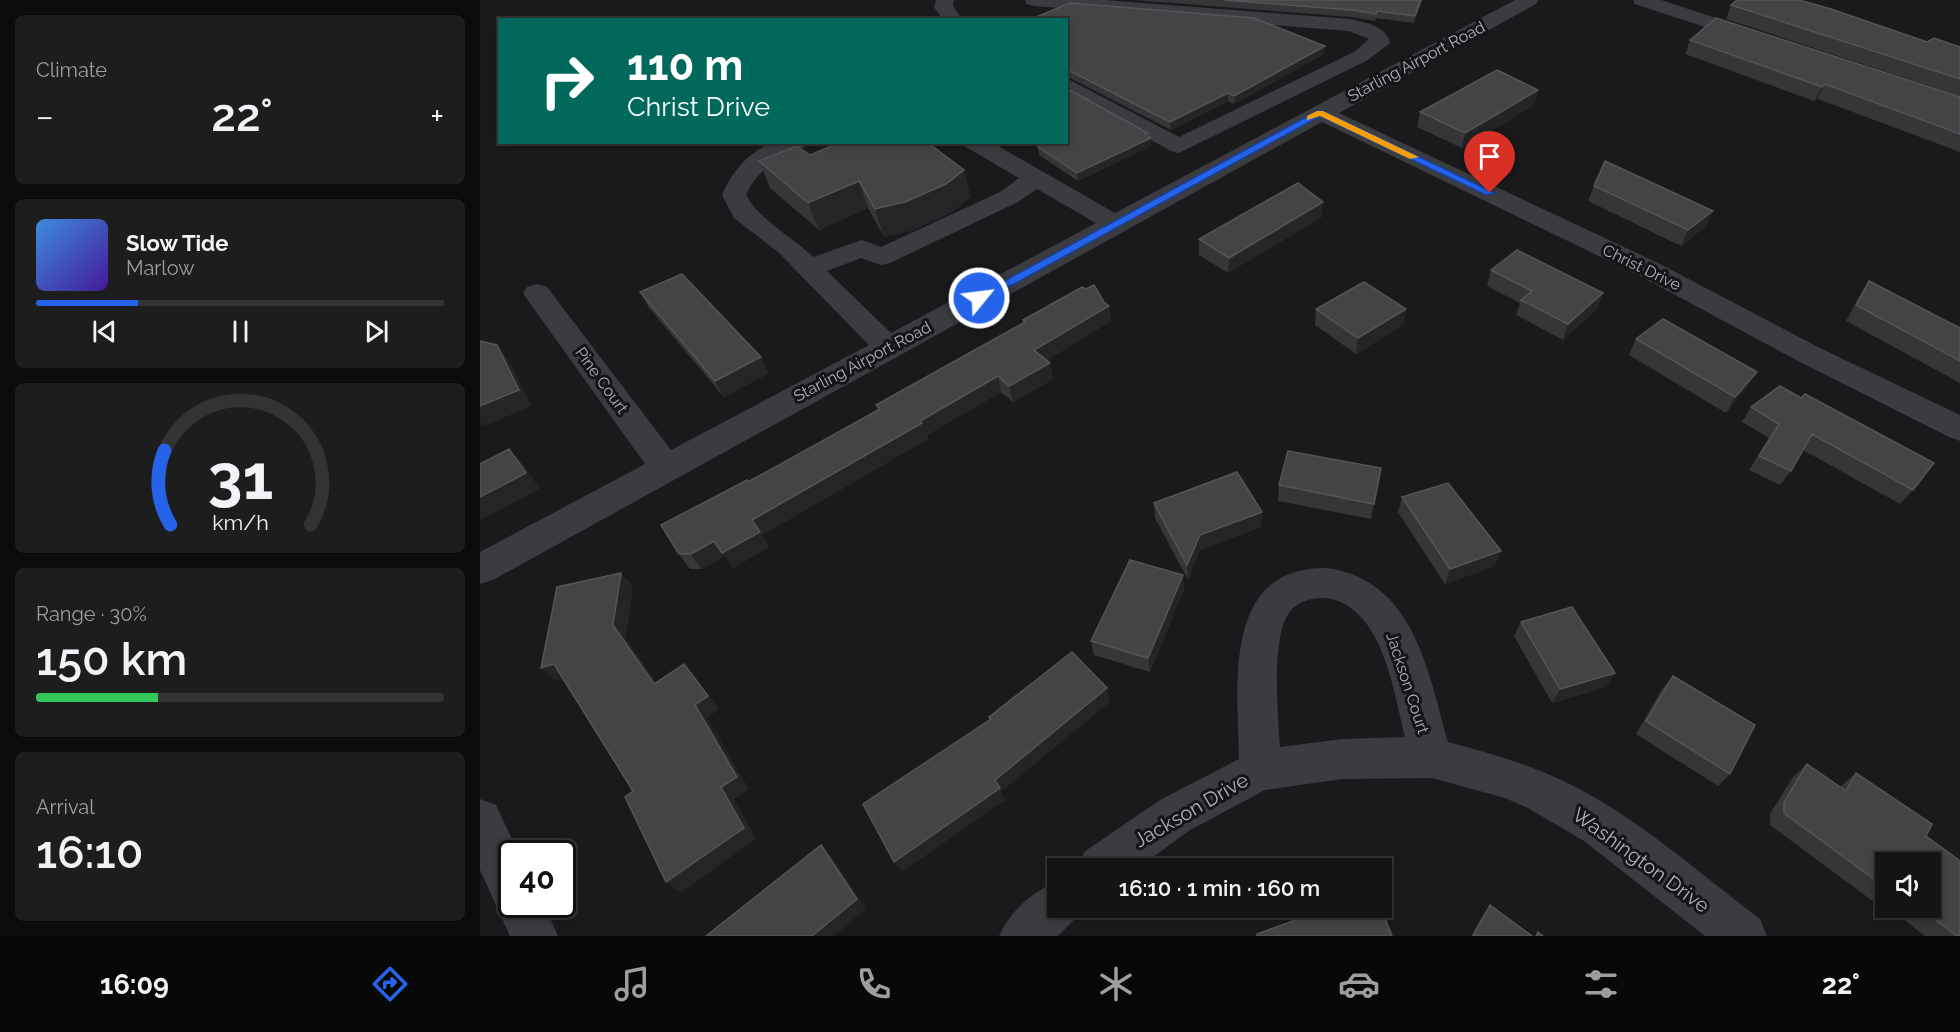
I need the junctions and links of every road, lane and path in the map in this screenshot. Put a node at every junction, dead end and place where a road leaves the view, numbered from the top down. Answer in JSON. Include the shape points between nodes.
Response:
{"nodes":[{"id":1,"x":945,"y":0,"type":"edge"},
{"id":2,"x":1034,"y":0,"type":"edge"},
{"id":3,"x":1529,"y":0,"type":"edge"},
{"id":4,"x":1642,"y":0,"type":"edge"},
{"id":5,"x":1178,"y":6,"type":"edge"},
{"id":6,"x":952,"y":18,"type":"edge"},
{"id":7,"x":1767,"y":42,"type":"edge"},
{"id":8,"x":1068,"y":85,"type":"edge"},
{"id":9,"x":1320,"y":112,"type":"junction"},
{"id":10,"x":792,"y":144,"type":"edge"},
{"id":11,"x":977,"y":144,"type":"edge"},
{"id":12,"x":1037,"y":179,"type":"junction"},
{"id":13,"x":1115,"y":224,"type":"junction"},
{"id":14,"x":808,"y":268,"type":"junction"},
{"id":15,"x":537,"y":293,"type":"dead end"},
{"id":16,"x":888,"y":347,"type":"junction"},
{"id":17,"x":1960,"y":429,"type":"edge"},
{"id":18,"x":666,"y":468,"type":"junction"},
{"id":19,"x":480,"y":569,"type":"edge"},
{"id":20,"x":1432,"y":759,"type":"junction"},
{"id":21,"x":1260,"y":770,"type":"junction"},
{"id":22,"x":480,"y":821,"type":"edge"},
{"id":23,"x":1114,"y":858,"type":"edge"},
{"id":24,"x":498,"y":859,"type":"edge"},
{"id":25,"x":1047,"y":914,"type":"edge"},
{"id":26,"x":526,"y":918,"type":"edge"},
{"id":27,"x":534,"y":936,"type":"edge"},
{"id":28,"x":1023,"y":936,"type":"edge"},
{"id":29,"x":1743,"y":936,"type":"edge"}],
"edges":[{"from":1,"to":6,"type":"street","via":[[943,7]]},
{"from":2,"to":5,"type":"street"},
{"from":3,"to":9,"type":"street","name":"Starling Airport Road"},
{"from":4,"to":7,"type":"street"},
{"from":5,"to":8,"type":"street","via":[[1351,26],[1373,32],[1380,42],[1361,56],[1179,146]]},
{"from":9,"to":13,"type":"street","name":"Starling Airport Road"},
{"from":9,"to":17,"type":"street","name":"Christ Drive","via":[[1650,270]]},
{"from":10,"to":14,"type":"street","via":[[751,166],[734,195],[743,213],[788,247]]},
{"from":11,"to":12,"type":"street"},
{"from":12,"to":13,"type":"street"},
{"from":12,"to":14,"type":"street","via":[[1009,197],[881,257],[862,248]]},
{"from":13,"to":16,"type":"street","name":"Starling Airport Road"},
{"from":14,"to":16,"type":"street"},
{"from":15,"to":18,"type":"street","name":"Pine Court"},
{"from":16,"to":18,"type":"street","name":"Starling Airport Road"},
{"from":18,"to":19,"type":"street","name":"Starling Airport Road"},
{"from":20,"to":21,"type":"street","name":"Jackson Drive","via":[[1342,759]]},
{"from":20,"to":21,"type":"street","name":"Jackson Court","via":[[1392,630],[1357,591],[1317,583],[1290,591],[1269,614],[1257,681]]},
{"from":20,"to":29,"type":"street","name":"Washington Drive","via":[[1506,778],[1543,793],[1600,825]]},
{"from":21,"to":23,"type":"street","name":"Jackson Drive","via":[[1175,814]]},
{"from":22,"to":24,"type":"street"},
{"from":25,"to":28,"type":"street"},
{"from":26,"to":27,"type":"street"}]}
